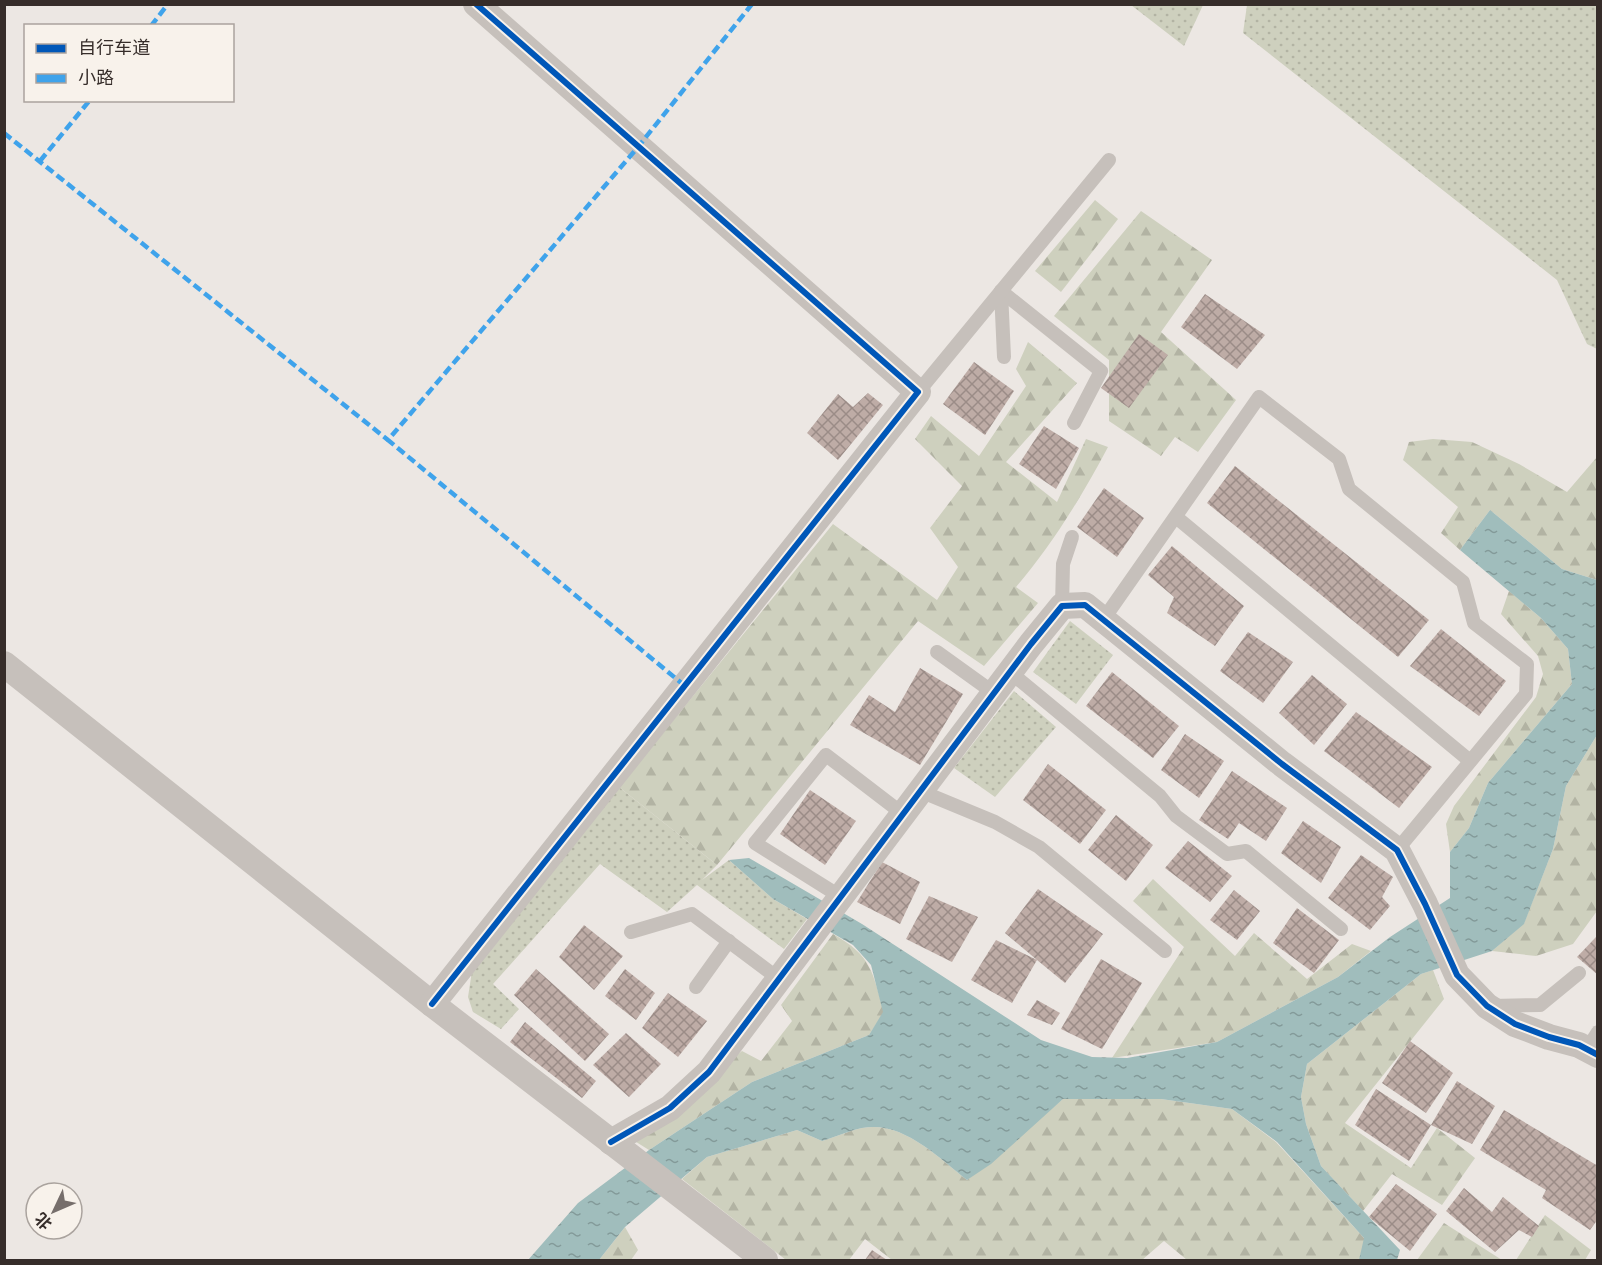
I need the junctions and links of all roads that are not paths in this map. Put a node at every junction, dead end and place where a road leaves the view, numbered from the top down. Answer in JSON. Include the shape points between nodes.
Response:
{"nodes":[{"id":1,"x":476,"y":4,"type":"edge"},
{"id":2,"x":1109,"y":160,"type":"dead end"},
{"id":3,"x":1001,"y":291,"type":"junction"},
{"id":4,"x":1004,"y":357,"type":"dead end"},
{"id":5,"x":918,"y":392,"type":"junction"},
{"id":6,"x":1074,"y":423,"type":"dead end"},
{"id":7,"x":1176,"y":517,"type":"junction"},
{"id":8,"x":1072,"y":537,"type":"dead end"},
{"id":9,"x":1062,"y":606,"type":"junction"},
{"id":10,"x":1103,"y":620,"type":"junction"},
{"id":11,"x":936,"y":652,"type":"dead end"},
{"id":12,"x":4,"y":664,"type":"edge"},
{"id":13,"x":1010,"y":672,"type":"junction"},
{"id":14,"x":994,"y":693,"type":"junction"},
{"id":15,"x":1470,"y":761,"type":"junction"},
{"id":16,"x":920,"y":791,"type":"junction"},
{"id":17,"x":903,"y":814,"type":"junction"},
{"id":18,"x":1396,"y":850,"type":"junction"},
{"id":19,"x":841,"y":897,"type":"junction"},
{"id":20,"x":1341,"y":928,"type":"dead end"},
{"id":21,"x":631,"y":932,"type":"dead end"},
{"id":22,"x":729,"y":941,"type":"junction"},
{"id":23,"x":1165,"y":951,"type":"dead end"},
{"id":24,"x":1579,"y":973,"type":"dead end"},
{"id":25,"x":779,"y":979,"type":"junction"},
{"id":26,"x":696,"y":987,"type":"dead end"},
{"id":27,"x":432,"y":1004,"type":"junction"},
{"id":28,"x":1487,"y":1006,"type":"junction"},
{"id":29,"x":1594,"y":1046,"type":"edge"},
{"id":30,"x":611,"y":1142,"type":"junction"},
{"id":31,"x":765,"y":1260,"type":"edge"}],
"edges":[{"from":1,"to":5,"type":"street"},
{"from":2,"to":3,"type":"lane"},
{"from":3,"to":4,"type":"lane"},
{"from":3,"to":5,"type":"lane"},
{"from":3,"to":6,"type":"lane","via":[[1101,371]]},
{"from":5,"to":27,"type":"street"},
{"from":7,"to":10,"type":"lane"},
{"from":7,"to":15,"type":"lane"},
{"from":7,"to":15,"type":"lane","via":[[1259,398],[1339,459],[1349,489],[1463,582],[1474,623],[1527,664],[1526,694]]},
{"from":8,"to":9,"type":"lane","via":[[1063,564]]},
{"from":9,"to":10,"type":"street","via":[[1085,605]]},
{"from":9,"to":13,"type":"street"},
{"from":10,"to":18,"type":"street","via":[[1282,765]]},
{"from":11,"to":14,"type":"lane"},
{"from":12,"to":27,"type":"street"},
{"from":13,"to":14,"type":"street"},
{"from":13,"to":20,"type":"lane","via":[[1160,796],[1176,816],[1227,854],[1246,851]]},
{"from":14,"to":16,"type":"street"},
{"from":15,"to":18,"type":"lane"},
{"from":16,"to":17,"type":"street"},
{"from":16,"to":23,"type":"lane","via":[[994,822],[1039,847]]},
{"from":17,"to":19,"type":"street"},
{"from":17,"to":19,"type":"lane","via":[[826,755],[755,843]]},
{"from":18,"to":28,"type":"street","via":[[1457,975]]},
{"from":19,"to":25,"type":"street"},
{"from":21,"to":22,"type":"lane","via":[[692,914]]},
{"from":22,"to":25,"type":"lane"},
{"from":22,"to":26,"type":"lane"},
{"from":24,"to":28,"type":"lane","via":[[1540,1005]]},
{"from":25,"to":30,"type":"street","via":[[709,1072],[670,1108]]},
{"from":27,"to":30,"type":"street"},
{"from":28,"to":29,"type":"street","via":[[1515,1024]]},
{"from":30,"to":31,"type":"street"}]}
